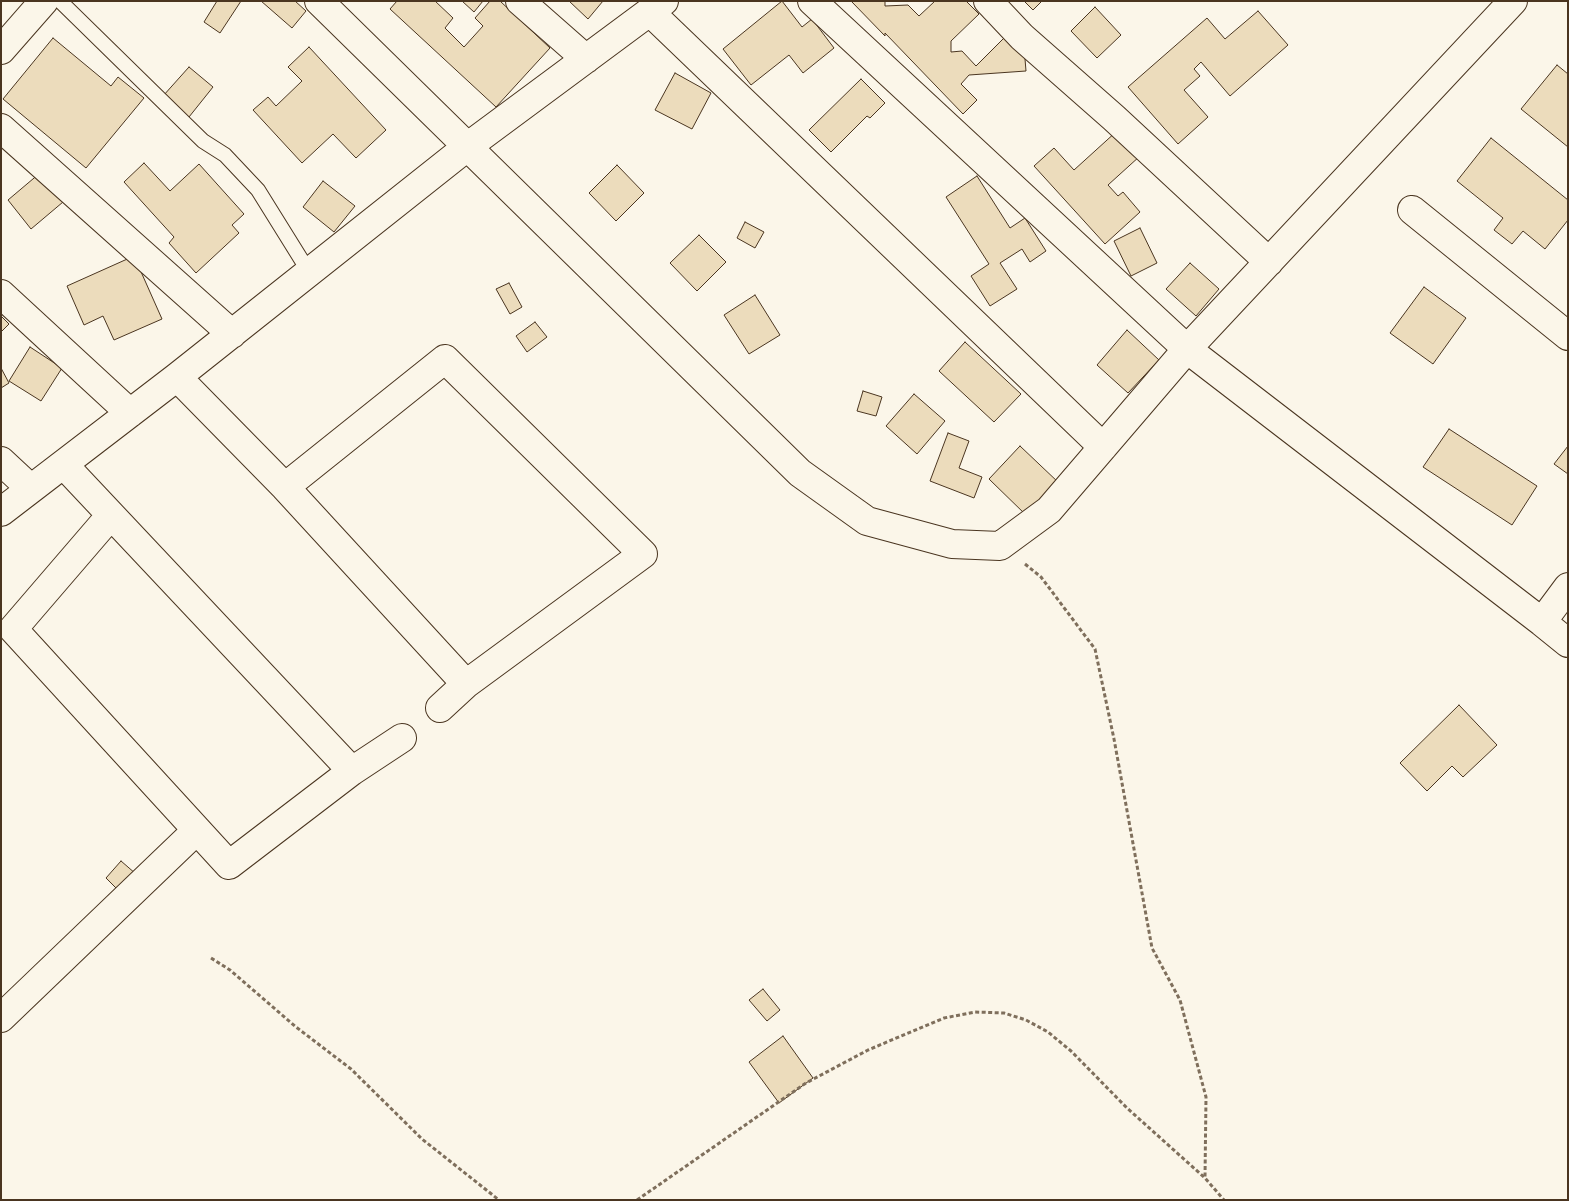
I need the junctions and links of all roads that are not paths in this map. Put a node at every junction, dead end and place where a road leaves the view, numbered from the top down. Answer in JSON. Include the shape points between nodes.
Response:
{"nodes":[{"id":1,"x":44,"y":1,"type":"edge"},
{"id":2,"x":60,"y":1,"type":"edge"},
{"id":3,"x":319,"y":1,"type":"edge"},
{"id":4,"x":520,"y":1,"type":"edge"},
{"id":5,"x":812,"y":1,"type":"edge"},
{"id":6,"x":988,"y":1,"type":"edge"},
{"id":7,"x":1513,"y":1,"type":"edge"},
{"id":8,"x":657,"y":7,"type":"edge"},
{"id":9,"x":1,"y":50,"type":"edge"},
{"id":10,"x":586,"y":59,"type":"junction"},
{"id":11,"x":1,"y":128,"type":"edge"},
{"id":12,"x":467,"y":147,"type":"junction"},
{"id":13,"x":1412,"y":210,"type":"dead end"},
{"id":14,"x":1269,"y":262,"type":"junction"},
{"id":15,"x":309,"y":272,"type":"junction"},
{"id":16,"x":1,"y":294,"type":"edge"},
{"id":17,"x":232,"y":334,"type":"junction"},
{"id":18,"x":1568,"y":336,"type":"edge"},
{"id":19,"x":1187,"y":349,"type":"junction"},
{"id":20,"x":177,"y":377,"type":"junction"},
{"id":21,"x":130,"y":414,"type":"junction"},
{"id":22,"x":1103,"y":447,"type":"junction"},
{"id":23,"x":1,"y":461,"type":"edge"},
{"id":24,"x":64,"y":465,"type":"junction"},
{"id":25,"x":284,"y":487,"type":"junction"},
{"id":26,"x":30,"y":488,"type":"junction"},
{"id":27,"x":1,"y":512,"type":"edge"},
{"id":28,"x":111,"y":515,"type":"junction"},
{"id":29,"x":1568,"y":587,"type":"edge"},
{"id":30,"x":1542,"y":622,"type":"junction"},
{"id":31,"x":1568,"y":644,"type":"edge"},
{"id":32,"x":466,"y":684,"type":"junction"},
{"id":33,"x":440,"y":708,"type":"dead end"},
{"id":34,"x":402,"y":738,"type":"dead end"},
{"id":35,"x":352,"y":771,"type":"junction"},
{"id":36,"x":198,"y":830,"type":"junction"},
{"id":37,"x":1,"y":1018,"type":"edge"}],
"edges":[{"from":1,"to":9,"type":"street"},
{"from":2,"to":15,"type":"lane","via":[[203,141],[225,154],[258,190]]},
{"from":3,"to":12,"type":"street"},
{"from":4,"to":10,"type":"street"},
{"from":5,"to":19,"type":"street"},
{"from":6,"to":14,"type":"street","via":[[1022,36]]},
{"from":7,"to":14,"type":"street"},
{"from":8,"to":10,"type":"street"},
{"from":8,"to":22,"type":"street"},
{"from":10,"to":12,"type":"street"},
{"from":11,"to":17,"type":"street"},
{"from":12,"to":15,"type":"street"},
{"from":12,"to":22,"type":"street","via":[[800,473],[867,521],[952,544],[1000,546],[1049,510]]},
{"from":13,"to":18,"type":"street"},
{"from":14,"to":19,"type":"street"},
{"from":15,"to":17,"type":"street"},
{"from":16,"to":21,"type":"street"},
{"from":17,"to":20,"type":"street"},
{"from":19,"to":22,"type":"street"},
{"from":19,"to":30,"type":"street"},
{"from":20,"to":21,"type":"street"},
{"from":20,"to":25,"type":"street"},
{"from":21,"to":24,"type":"street"},
{"from":23,"to":26,"type":"street"},
{"from":24,"to":26,"type":"street"},
{"from":24,"to":28,"type":"street"},
{"from":25,"to":32,"type":"street"},
{"from":25,"to":32,"type":"street","via":[[445,359],[643,554]]},
{"from":26,"to":27,"type":"street"},
{"from":28,"to":35,"type":"street"},
{"from":28,"to":36,"type":"street","via":[[13,629]]},
{"from":29,"to":30,"type":"street"},
{"from":30,"to":31,"type":"street"},
{"from":32,"to":33,"type":"street"},
{"from":34,"to":35,"type":"street"},
{"from":35,"to":36,"type":"street","via":[[229,865]]},
{"from":36,"to":37,"type":"street"}]}
